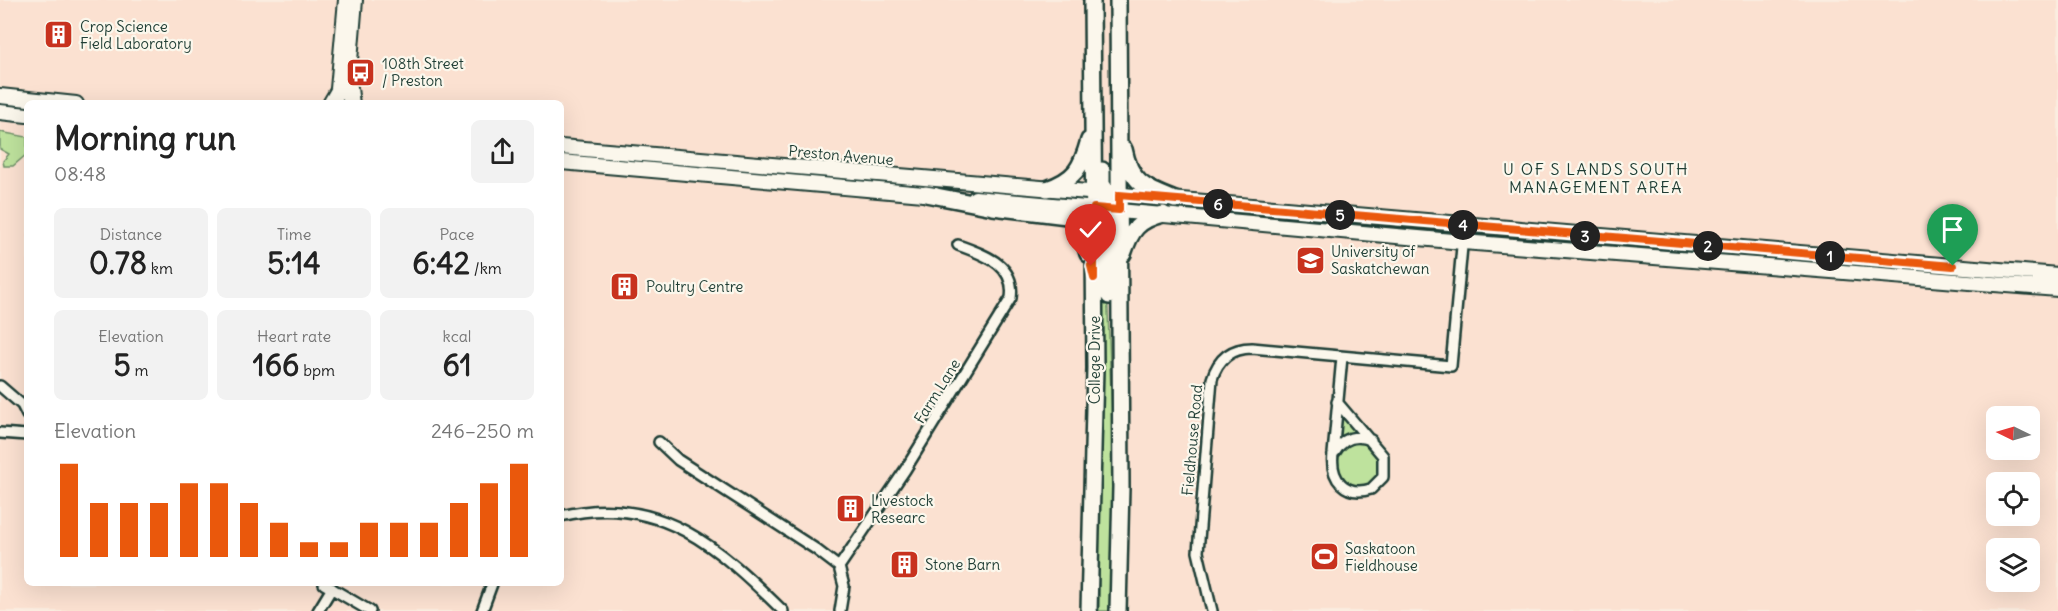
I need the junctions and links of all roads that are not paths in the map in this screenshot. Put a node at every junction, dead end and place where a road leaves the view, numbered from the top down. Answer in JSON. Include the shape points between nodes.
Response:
{"nodes":[{"id":1,"x":345,"y":0,"type":"edge"},
{"id":2,"x":356,"y":0,"type":"edge"},
{"id":3,"x":1092,"y":0,"type":"edge"},
{"id":4,"x":1118,"y":0,"type":"edge"},
{"id":5,"x":1093,"y":55,"type":"junction"},
{"id":6,"x":0,"y":96,"type":"edge"},
{"id":7,"x":338,"y":97,"type":"edge"},
{"id":8,"x":38,"y":100,"type":"edge"},
{"id":9,"x":0,"y":112,"type":"edge"},
{"id":10,"x":24,"y":115,"type":"edge"},
{"id":11,"x":1093,"y":122,"type":"junction"},
{"id":12,"x":1119,"y":126,"type":"junction"},
{"id":13,"x":564,"y":147,"type":"edge"},
{"id":14,"x":564,"y":162,"type":"edge"},
{"id":15,"x":1047,"y":189,"type":"junction"},
{"id":16,"x":926,"y":194,"type":"junction"},
{"id":17,"x":1175,"y":200,"type":"junction"},
{"id":18,"x":1106,"y":202,"type":"junction"},
{"id":19,"x":1163,"y":214,"type":"junction"},
{"id":20,"x":1464,"y":225,"type":"junction"},
{"id":21,"x":1463,"y":242,"type":"junction"},
{"id":22,"x":958,"y":245,"type":"dead end"},
{"id":23,"x":1119,"y":268,"type":"junction"},
{"id":24,"x":2058,"y":274,"type":"edge"},
{"id":25,"x":1094,"y":278,"type":"junction"},
{"id":26,"x":2058,"y":289,"type":"edge"},
{"id":27,"x":1342,"y":357,"type":"junction"},
{"id":28,"x":0,"y":386,"type":"edge"},
{"id":29,"x":1337,"y":402,"type":"junction"},
{"id":30,"x":24,"y":409,"type":"edge"},
{"id":31,"x":0,"y":433,"type":"edge"},
{"id":32,"x":24,"y":435,"type":"edge"},
{"id":33,"x":659,"y":442,"type":"dead end"},
{"id":34,"x":1373,"y":442,"type":"junction"},
{"id":35,"x":1333,"y":454,"type":"junction"},
{"id":36,"x":564,"y":516,"type":"edge"},
{"id":37,"x":1121,"y":523,"type":"junction"},
{"id":38,"x":839,"y":567,"type":"junction"},
{"id":39,"x":328,"y":586,"type":"edge"},
{"id":40,"x":491,"y":586,"type":"edge"},
{"id":41,"x":318,"y":611,"type":"edge"},
{"id":42,"x":370,"y":611,"type":"edge"},
{"id":43,"x":482,"y":611,"type":"edge"},
{"id":44,"x":783,"y":611,"type":"edge"},
{"id":45,"x":840,"y":611,"type":"edge"},
{"id":46,"x":1089,"y":611,"type":"edge"},
{"id":47,"x":1118,"y":611,"type":"edge"},
{"id":48,"x":1212,"y":611,"type":"edge"}],
"edges":[{"from":1,"to":7,"type":"street"},
{"from":2,"to":7,"type":"street"},
{"from":3,"to":5,"type":"main road","name":"College Drive"},
{"from":4,"to":12,"type":"main road","name":"College Drive"},
{"from":5,"to":11,"type":"main road","name":"College Drive"},
{"from":5,"to":18,"type":"main road"},
{"from":6,"to":8,"type":"main road"},
{"from":9,"to":10,"type":"main road"},
{"from":11,"to":15,"type":"main road","via":[[1084,156],[1073,176]]},
{"from":11,"to":18,"type":"main road","name":"College Drive"},
{"from":12,"to":17,"type":"main road","via":[[1132,175],[1148,190]]},
{"from":12,"to":18,"type":"main road","name":"College Drive"},
{"from":13,"to":15,"type":"main road","name":"Preston Avenue"},
{"from":14,"to":16,"type":"main road","name":"Preston Avenue"},
{"from":15,"to":18,"type":"main road","name":"Preston Avenue"},
{"from":16,"to":18,"type":"main road","name":"Preston Avenue"},
{"from":16,"to":25,"type":"main road","via":[[1073,219],[1085,237]]},
{"from":17,"to":18,"type":"main road"},
{"from":17,"to":20,"type":"main road"},
{"from":18,"to":19,"type":"main road"},
{"from":18,"to":23,"type":"main road","name":"College Drive"},
{"from":18,"to":25,"type":"main road","name":"College Drive"},
{"from":18,"to":37,"type":"main road"},
{"from":19,"to":21,"type":"main road"},
{"from":19,"to":23,"type":"main road","via":[[1136,225]]},
{"from":20,"to":21,"type":"street","name":"Fieldhouse Road"},
{"from":20,"to":24,"type":"main road"},
{"from":21,"to":26,"type":"main road"},
{"from":21,"to":27,"type":"street","name":"Fieldhouse Road","via":[[1450,366]]},
{"from":22,"to":38,"type":"street","name":"Farm Lane","via":[[1002,266],[1010,280],[1011,298],[905,470]]},
{"from":23,"to":37,"type":"main road","name":"College Drive"},
{"from":25,"to":46,"type":"main road","name":"College Drive"},
{"from":27,"to":29,"type":"street"},
{"from":27,"to":48,"type":"street","name":"Fieldhouse Road","via":[[1245,348],[1227,355],[1217,365],[1212,379],[1198,552]]},
{"from":28,"to":30,"type":"street"},
{"from":29,"to":34,"type":"street"},
{"from":29,"to":35,"type":"street"},
{"from":31,"to":32,"type":"street"},
{"from":33,"to":38,"type":"street","via":[[678,460]]},
{"from":34,"to":35,"type":"street","via":[[1352,437]]},
{"from":34,"to":35,"type":"street","via":[[1383,456],[1384,473],[1378,484],[1367,490],[1353,491],[1341,485],[1333,472]]},
{"from":36,"to":44,"type":"street","via":[[608,511],[666,521],[715,549]]},
{"from":37,"to":47,"type":"main road","name":"College Drive"},
{"from":38,"to":45,"type":"street","via":[[844,586]]},
{"from":39,"to":41,"type":"street"},
{"from":39,"to":42,"type":"street"},
{"from":40,"to":43,"type":"street"}]}
